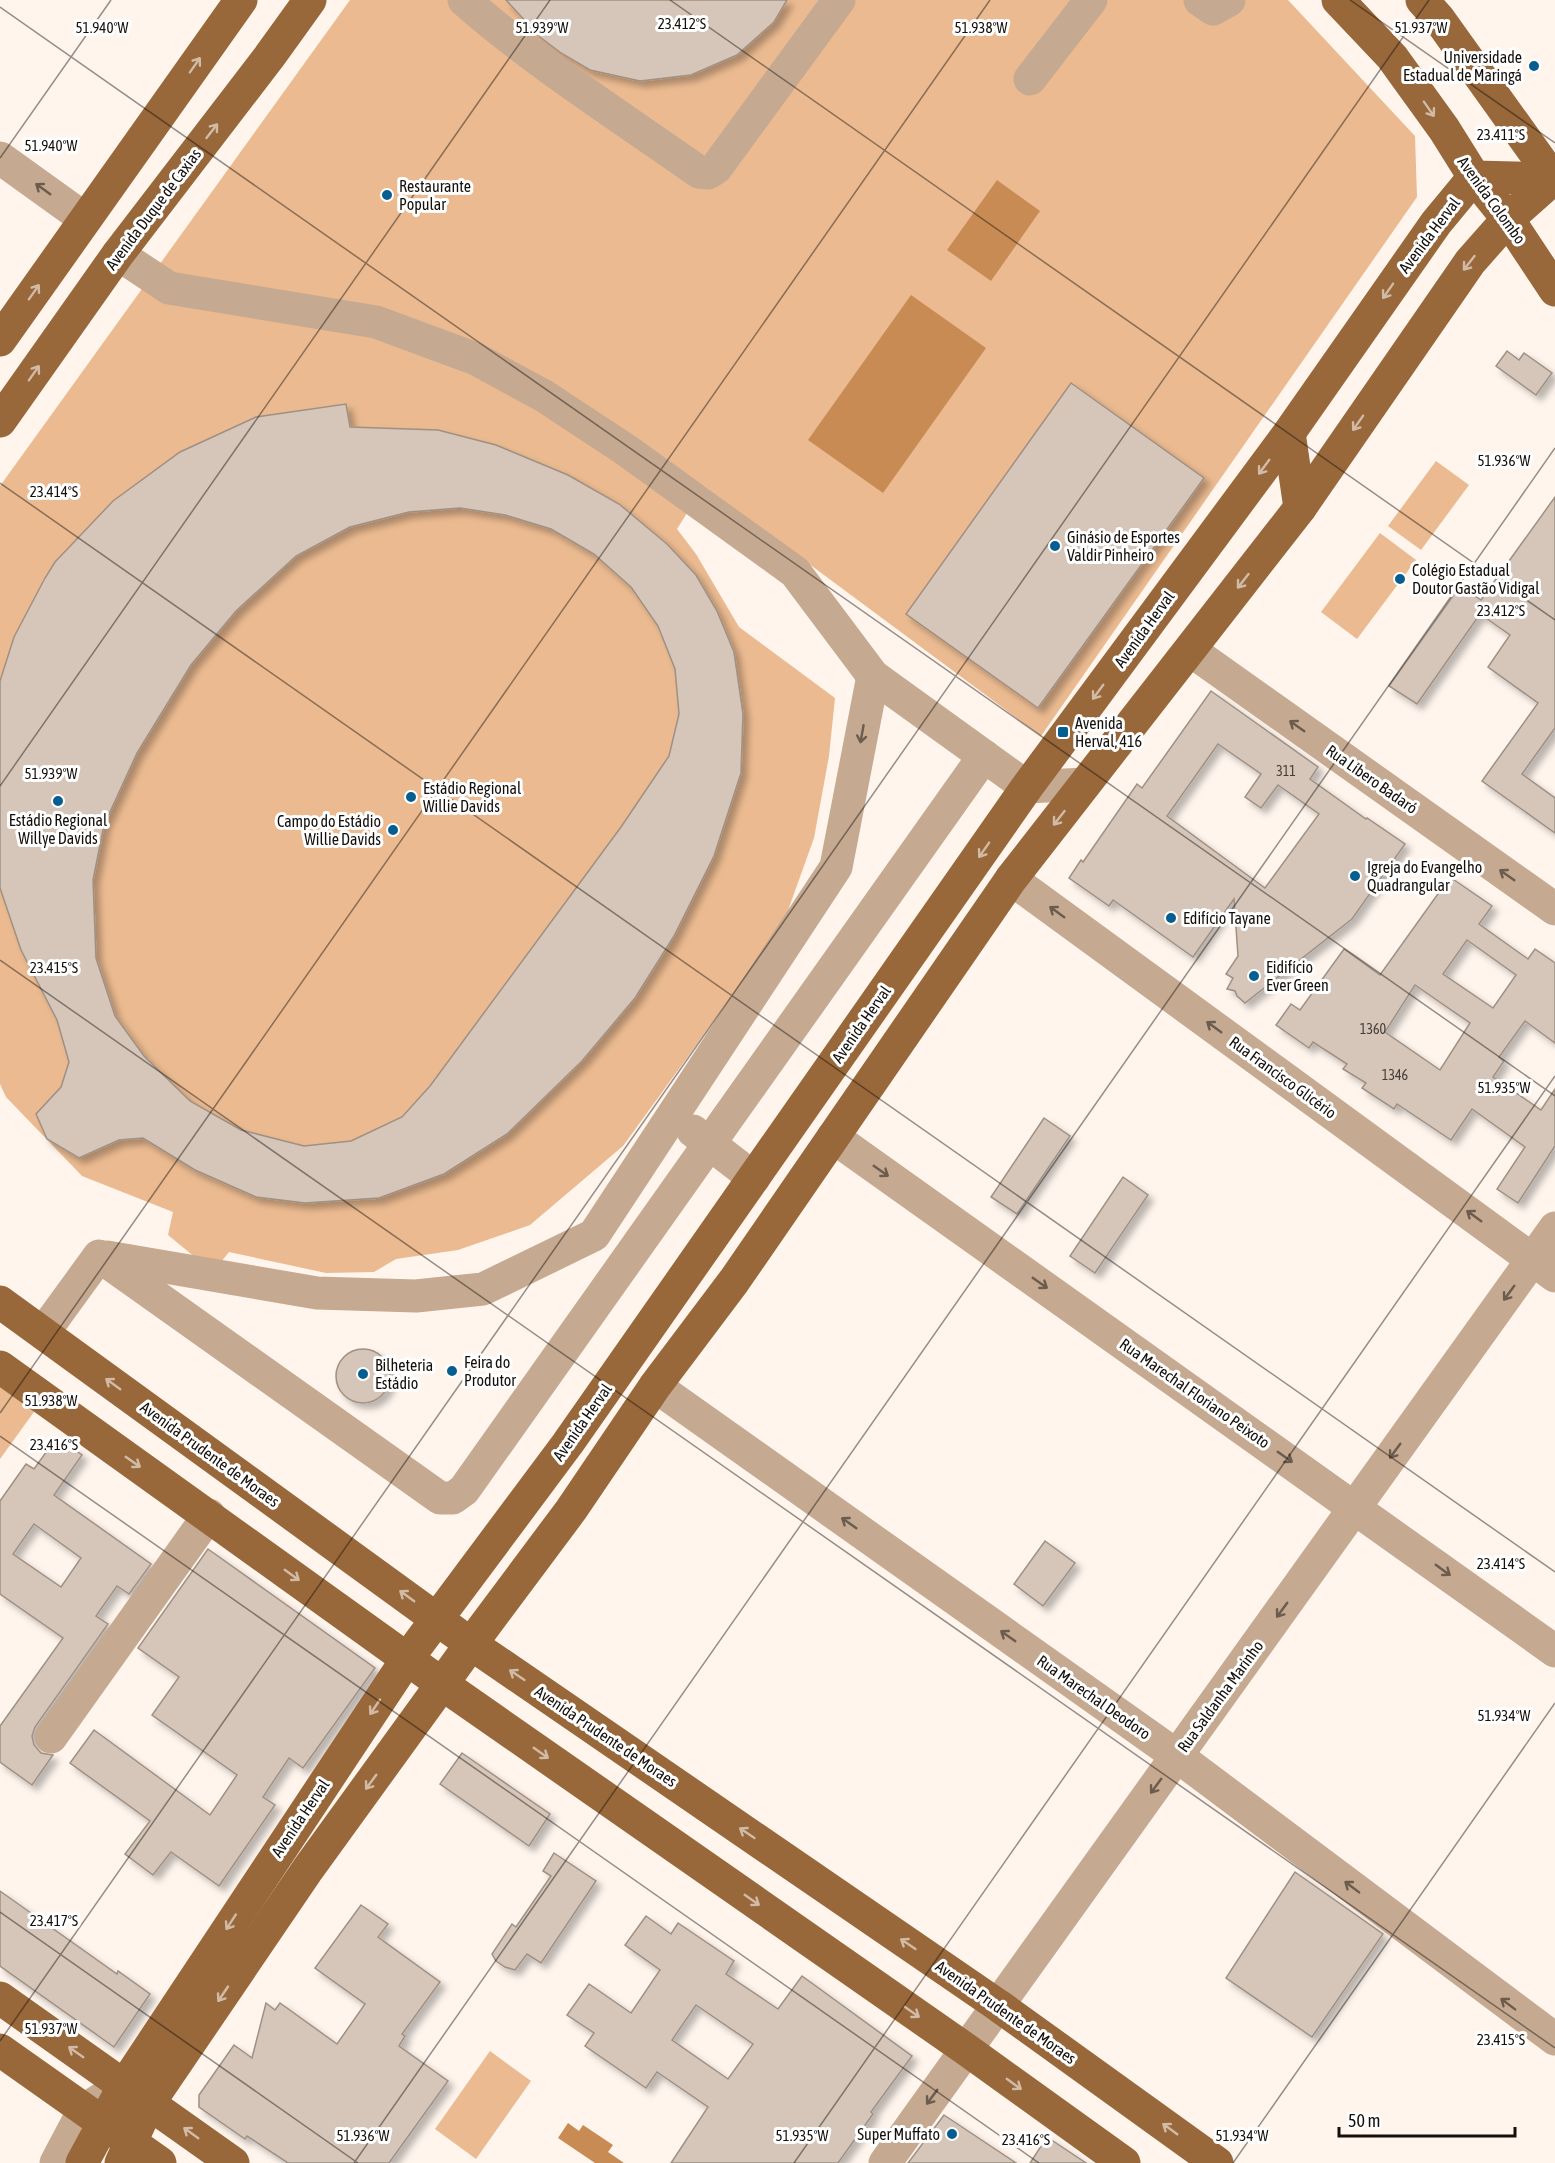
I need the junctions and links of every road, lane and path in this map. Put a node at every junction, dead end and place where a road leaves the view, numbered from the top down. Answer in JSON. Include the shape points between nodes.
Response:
{"nodes":[{"id":1,"x":241,"y":0,"type":"edge"},
{"id":2,"x":464,"y":0,"type":"edge"},
{"id":3,"x":839,"y":0,"type":"edge"},
{"id":4,"x":1091,"y":0,"type":"edge"},
{"id":5,"x":1200,"y":0,"type":"edge"},
{"id":6,"x":1229,"y":0,"type":"edge"},
{"id":7,"x":1338,"y":0,"type":"edge"},
{"id":8,"x":1422,"y":0,"type":"edge"},
{"id":9,"x":300,"y":7,"type":"edge"},
{"id":10,"x":1030,"y":80,"type":"dead end"},
{"id":11,"x":0,"y":158,"type":"edge"},
{"id":12,"x":1474,"y":177,"type":"junction"},
{"id":13,"x":1554,"y":180,"type":"edge"},
{"id":14,"x":86,"y":219,"type":"junction"},
{"id":15,"x":1508,"y":219,"type":"junction"},
{"id":16,"x":118,"y":254,"type":"junction"},
{"id":17,"x":1555,"y":290,"type":"edge"},
{"id":18,"x":0,"y":340,"type":"edge"},
{"id":19,"x":0,"y":421,"type":"edge"},
{"id":20,"x":1289,"y":433,"type":"junction"},
{"id":21,"x":1300,"y":508,"type":"junction"},
{"id":22,"x":1190,"y":650,"type":"junction"},
{"id":23,"x":873,"y":676,"type":"junction"},
{"id":24,"x":984,"y":756,"type":"junction"},
{"id":25,"x":1085,"y":784,"type":"junction"},
{"id":26,"x":1027,"y":787,"type":"junction"},
{"id":27,"x":1011,"y":879,"type":"junction"},
{"id":28,"x":1555,"y":909,"type":"edge"},
{"id":29,"x":855,"y":1033,"type":"junction"},
{"id":30,"x":867,"y":1088,"type":"junction"},
{"id":31,"x":672,"y":1116,"type":"junction"},
{"id":32,"x":833,"y":1137,"type":"junction"},
{"id":33,"x":710,"y":1143,"type":"junction"},
{"id":34,"x":754,"y":1178,"type":"junction"},
{"id":35,"x":1555,"y":1228,"type":"edge"},
{"id":36,"x":99,"y":1256,"type":"junction"},
{"id":37,"x":1544,"y":1267,"type":"edge"},
{"id":38,"x":734,"y":1281,"type":"junction"},
{"id":39,"x":0,"y":1302,"type":"edge"},
{"id":40,"x":665,"y":1304,"type":"junction"},
{"id":41,"x":43,"y":1333,"type":"junction"},
{"id":42,"x":0,"y":1367,"type":"edge"},
{"id":43,"x":655,"y":1386,"type":"junction"},
{"id":44,"x":568,"y":1443,"type":"junction"},
{"id":45,"x":1356,"y":1507,"type":"junction"},
{"id":46,"x":571,"y":1510,"type":"junction"},
{"id":47,"x":209,"y":1515,"type":"junction"},
{"id":48,"x":438,"y":1619,"type":"junction"},
{"id":49,"x":471,"y":1644,"type":"junction"},
{"id":50,"x":1555,"y":1651,"type":"edge"},
{"id":51,"x":407,"y":1659,"type":"junction"},
{"id":52,"x":442,"y":1683,"type":"junction"},
{"id":53,"x":51,"y":1737,"type":"dead end"},
{"id":54,"x":1177,"y":1756,"type":"junction"},
{"id":55,"x":308,"y":1869,"type":"junction"},
{"id":56,"x":260,"y":1878,"type":"junction"},
{"id":57,"x":0,"y":1998,"type":"edge"},
{"id":58,"x":999,"y":2006,"type":"junction"},
{"id":59,"x":1555,"y":2039,"type":"edge"},
{"id":60,"x":0,"y":2050,"type":"edge"},
{"id":61,"x":967,"y":2050,"type":"junction"},
{"id":62,"x":136,"y":2094,"type":"junction"},
{"id":63,"x":93,"y":2116,"type":"junction"},
{"id":64,"x":126,"y":2153,"type":"edge"},
{"id":65,"x":56,"y":2163,"type":"edge"},
{"id":66,"x":82,"y":2163,"type":"edge"},
{"id":67,"x":160,"y":2163,"type":"edge"},
{"id":68,"x":233,"y":2163,"type":"edge"},
{"id":69,"x":885,"y":2163,"type":"edge"},
{"id":70,"x":1124,"y":2163,"type":"edge"},
{"id":71,"x":1218,"y":2163,"type":"edge"}],
"edges":[{"from":14,"to":1,"type":"main road","one_way":true},
{"from":2,"to":3,"type":"street","via":[[538,59],[699,172],[708,173],[716,168]]},
{"from":4,"to":10,"type":"street"},
{"from":5,"to":6,"type":"street","via":[[1213,9]]},
{"from":7,"to":12,"type":"main road","name":"Avenida Colombo","one_way":true,"via":[[1392,57]]},
{"from":8,"to":13,"type":"main road"},
{"from":16,"to":9,"type":"main road","name":"Avenida Duque de Caxias","one_way":true},
{"from":14,"to":11,"type":"street","one_way":true},
{"from":12,"to":13,"type":"main road"},
{"from":12,"to":15,"type":"main road","name":"Avenida Colombo"},
{"from":12,"to":20,"type":"main road","name":"Avenida Herval","one_way":true,"via":[[1436,223]]},
{"from":13,"to":15,"type":"main road","name":"Avenida Herval"},
{"from":18,"to":14,"type":"main road","one_way":true},
{"from":15,"to":17,"type":"main road","name":"Avenida Colombo"},
{"from":15,"to":21,"type":"main road","name":"Avenida Herval","one_way":true,"via":[[1470,262]]},
{"from":19,"to":16,"type":"main road","name":"Avenida Duque de Caxias","one_way":true},
{"from":16,"to":23,"type":"street","via":[[169,288],[376,322],[476,359],[534,391],[626,450],[795,573]]},
{"from":20,"to":21,"type":"main road"},
{"from":20,"to":26,"type":"main road","name":"Avenida Herval","one_way":true},
{"from":21,"to":22,"type":"main road","name":"Avenida Herval","one_way":true},
{"from":22,"to":25,"type":"main road","name":"Avenida Herval"},
{"from":28,"to":22,"type":"street","name":"Rua Líbero Badaró","one_way":true},
{"from":23,"to":24,"type":"street"},
{"from":23,"to":31,"type":"street","one_way":true,"via":[[836,867]]},
{"from":24,"to":26,"type":"street"},
{"from":24,"to":33,"type":"street"},
{"from":25,"to":26,"type":"street"},
{"from":25,"to":27,"type":"main road","name":"Avenida Herval","one_way":true},
{"from":26,"to":29,"type":"main road","name":"Avenida Herval","one_way":true},
{"from":27,"to":30,"type":"main road","name":"Avenida Herval"},
{"from":37,"to":27,"type":"street","name":"Rua Francisco Glicério","one_way":true},
{"from":29,"to":30,"type":"main road"},
{"from":29,"to":34,"type":"main road","name":"Avenida Herval"},
{"from":30,"to":32,"type":"main road","name":"Avenida Herval"},
{"from":31,"to":33,"type":"street"},
{"from":31,"to":36,"type":"street","via":[[594,1235],[483,1289],[416,1296],[317,1293]]},
{"from":32,"to":38,"type":"main road","name":"Avenida Herval"},
{"from":32,"to":45,"type":"street","name":"Rua Marechal Floriano Peixoto","one_way":true},
{"from":33,"to":34,"type":"street"},
{"from":33,"to":36,"type":"street","via":[[464,1490],[453,1497],[441,1498]]},
{"from":34,"to":40,"type":"main road","name":"Avenida Herval"},
{"from":35,"to":37,"type":"street","name":"Rua Saldanha Marinho"},
{"from":36,"to":41,"type":"street"},
{"from":37,"to":45,"type":"street","name":"Rua Saldanha Marinho","one_way":true},
{"from":38,"to":40,"type":"main road"},
{"from":38,"to":43,"type":"main road","name":"Avenida Herval"},
{"from":39,"to":41,"type":"main road","name":"Avenida Prudente de Moraes"},
{"from":40,"to":44,"type":"main road","name":"Avenida Herval"},
{"from":48,"to":41,"type":"main road","name":"Avenida Prudente de Moraes","one_way":true},
{"from":42,"to":47,"type":"main road","one_way":true},
{"from":43,"to":46,"type":"main road","name":"Avenida Herval"},
{"from":54,"to":43,"type":"street","name":"Rua Marechal Deodoro","one_way":true},
{"from":44,"to":46,"type":"main road"},
{"from":44,"to":48,"type":"main road","name":"Avenida Herval"},
{"from":45,"to":50,"type":"street","name":"Rua Marechal Floriano Peixoto","one_way":true},
{"from":45,"to":54,"type":"street","name":"Rua Saldanha Marinho","one_way":true},
{"from":46,"to":49,"type":"main road","name":"Avenida Herval"},
{"from":47,"to":51,"type":"main road","one_way":true},
{"from":47,"to":53,"type":"street"},
{"from":48,"to":49,"type":"main road","name":"Avenida Prudente de Moraes"},
{"from":48,"to":51,"type":"main road","name":"Avenida Herval"},
{"from":49,"to":52,"type":"main road","name":"Avenida Herval"},
{"from":58,"to":49,"type":"main road","name":"Avenida Prudente de Moraes","one_way":true},
{"from":51,"to":52,"type":"main road"},
{"from":51,"to":56,"type":"main road","name":"Avenida Herval","one_way":true},
{"from":52,"to":55,"type":"main road","name":"Avenida Herval","one_way":true},
{"from":52,"to":61,"type":"main road","one_way":true},
{"from":54,"to":58,"type":"street","name":"Rua Saldanha Marinho","one_way":true},
{"from":59,"to":54,"type":"street","name":"Rua Marechal Deodoro","one_way":true},
{"from":55,"to":56,"type":"main road"},
{"from":55,"to":62,"type":"main road","name":"Avenida Herval","one_way":true},
{"from":56,"to":62,"type":"main road","name":"Avenida Herval","one_way":true},
{"from":62,"to":57,"type":"main road","one_way":true},
{"from":58,"to":61,"type":"street","name":"Rua Saldanha Marinho"},
{"from":71,"to":58,"type":"main road","name":"Avenida Prudente de Moraes","one_way":true},
{"from":60,"to":63,"type":"main road"},
{"from":61,"to":69,"type":"street","name":"Rua Saldanha Marinho","one_way":true},
{"from":61,"to":70,"type":"main road","one_way":true},
{"from":62,"to":63,"type":"main road","name":"Avenida Herval"},
{"from":62,"to":64,"type":"main road","name":"Avenida Herval"},
{"from":68,"to":62,"type":"main road","one_way":true},
{"from":63,"to":64,"type":"main road"},
{"from":63,"to":65,"type":"street"},
{"from":63,"to":66,"type":"main road","name":"Avenida Herval"},
{"from":64,"to":67,"type":"main road"}]}
